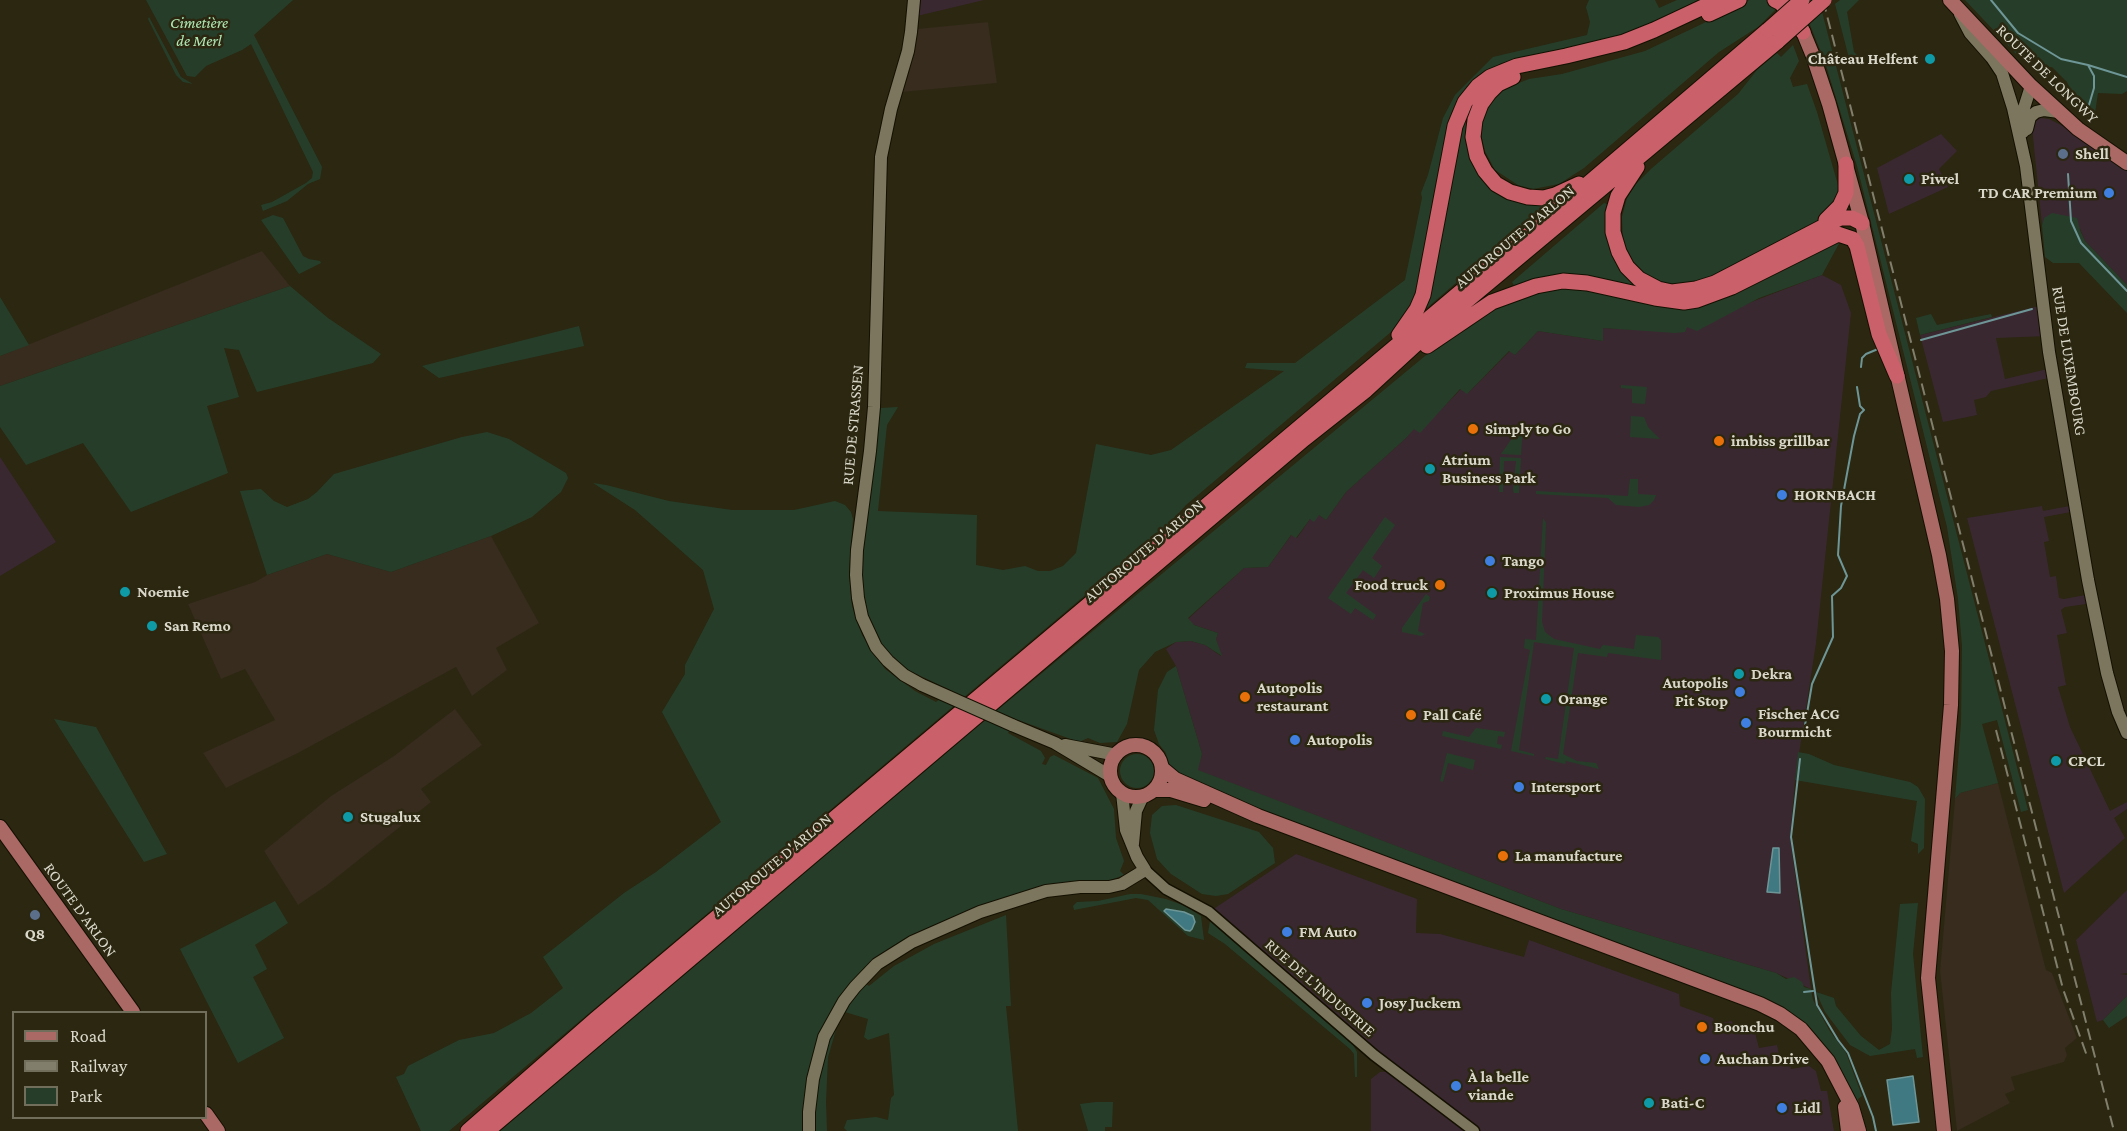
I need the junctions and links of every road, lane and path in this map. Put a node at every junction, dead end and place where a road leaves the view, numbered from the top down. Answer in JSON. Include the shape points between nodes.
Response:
{"nodes":[{"id":1,"x":914,"y":0,"type":"edge"},
{"id":2,"x":1708,"y":0,"type":"edge"},
{"id":3,"x":1718,"y":0,"type":"edge"},
{"id":4,"x":1739,"y":0,"type":"edge"},
{"id":5,"x":1775,"y":0,"type":"edge"},
{"id":6,"x":1790,"y":0,"type":"edge"},
{"id":7,"x":1802,"y":0,"type":"edge"},
{"id":8,"x":1824,"y":0,"type":"edge"},
{"id":9,"x":1953,"y":3,"type":"edge"},
{"id":10,"x":1803,"y":32,"type":"junction"},
{"id":11,"x":1773,"y":35,"type":"junction"},
{"id":12,"x":1599,"y":49,"type":"junction"},
{"id":13,"x":2029,"y":85,"type":"junction"},
{"id":14,"x":2013,"y":108,"type":"junction"},
{"id":15,"x":2059,"y":112,"type":"junction"},
{"id":16,"x":1658,"y":141,"type":"junction"},
{"id":17,"x":2127,"y":163,"type":"edge"},
{"id":18,"x":1846,"y":164,"type":"junction"},
{"id":19,"x":2026,"y":166,"type":"junction"},
{"id":20,"x":1593,"y":179,"type":"junction"},
{"id":21,"x":1862,"y":223,"type":"junction"},
{"id":22,"x":1754,"y":263,"type":"junction"},
{"id":23,"x":1710,"y":297,"type":"junction"},
{"id":24,"x":1386,"y":354,"type":"junction"},
{"id":25,"x":1897,"y":376,"type":"junction"},
{"id":26,"x":1366,"y":390,"type":"junction"},
{"id":27,"x":2127,"y":733,"type":"edge"},
{"id":28,"x":1055,"y":743,"type":"junction"},
{"id":29,"x":1117,"y":755,"type":"junction"},
{"id":30,"x":1163,"y":769,"type":"junction"},
{"id":31,"x":1110,"y":776,"type":"junction"},
{"id":32,"x":1122,"y":793,"type":"junction"},
{"id":33,"x":1149,"y":793,"type":"junction"},
{"id":34,"x":1258,"y":816,"type":"junction"},
{"id":35,"x":0,"y":827,"type":"edge"},
{"id":36,"x":1133,"y":846,"type":"junction"},
{"id":37,"x":1145,"y":870,"type":"junction"},
{"id":38,"x":132,"y":1011,"type":"edge"},
{"id":39,"x":1842,"y":1084,"type":"junction"},
{"id":40,"x":207,"y":1115,"type":"edge"},
{"id":41,"x":1943,"y":1130,"type":"edge"},
{"id":42,"x":218,"y":1131,"type":"edge"},
{"id":43,"x":468,"y":1131,"type":"edge"},
{"id":44,"x":487,"y":1131,"type":"edge"},
{"id":45,"x":810,"y":1131,"type":"edge"},
{"id":46,"x":1474,"y":1131,"type":"edge"},
{"id":47,"x":1848,"y":1131,"type":"edge"},
{"id":48,"x":1859,"y":1131,"type":"edge"}],
"edges":[{"from":1,"to":28,"type":"main road","name":"RUE DE STRASSEN","bridge":true,"via":[[908,51],[881,157],[874,408],[857,550],[858,598],[862,618],[876,647],[904,675]]},
{"from":2,"to":12,"type":"highway"},
{"from":3,"to":12,"type":"highway","via":[[1654,30]]},
{"from":4,"to":20,"type":"highway","via":[[1623,51],[1515,76],[1498,84],[1481,104],[1473,137],[1477,156],[1496,184],[1510,192],[1544,198]]},
{"from":5,"to":10,"type":"highway"},
{"from":6,"to":10,"type":"main road"},
{"from":7,"to":11,"type":"highway","name":"AUTOROUTE D'ARLON","bridge":true},
{"from":8,"to":11,"type":"highway","name":"AUTOROUTE D'ARLON","bridge":true},
{"from":9,"to":13,"type":"main road","name":"ROUTE DE LONGWY"},
{"from":9,"to":14,"type":"main road","name":"RUE DE LUXEMBOURG","via":[[1970,33],[2002,73]]},
{"from":10,"to":18,"type":"main road"},
{"from":11,"to":16,"type":"highway","name":"AUTOROUTE D'ARLON"},
{"from":11,"to":20,"type":"highway","name":"AUTOROUTE D'ARLON"},
{"from":12,"to":24,"type":"highway","via":[[1502,71],[1478,86],[1465,102],[1449,147],[1423,295]]},
{"from":13,"to":14,"type":"main road","via":[[2018,95]]},
{"from":13,"to":15,"type":"main road","name":"ROUTE DE LONGWY"},
{"from":13,"to":19,"type":"main road","via":[[2022,126]]},
{"from":14,"to":19,"type":"main road","name":"RUE DE LUXEMBOURG"},
{"from":15,"to":17,"type":"main road","name":"ROUTE DE LONGWY"},
{"from":15,"to":19,"type":"main road","via":[[2036,111],[2030,117]]},
{"from":16,"to":22,"type":"highway","via":[[1618,196],[1613,232],[1627,267],[1639,279],[1672,292],[1715,283]]},
{"from":16,"to":26,"type":"highway","name":"AUTOROUTE D'ARLON","via":[[1427,334]]},
{"from":18,"to":21,"type":"main road"},
{"from":18,"to":22,"type":"highway","via":[[1846,193],[1840,206],[1828,218]]},
{"from":19,"to":27,"type":"main road","name":"RUE DE LUXEMBOURG","via":[[2049,352],[2086,568],[2107,673]]},
{"from":20,"to":24,"type":"highway","name":"AUTOROUTE D'ARLON"},
{"from":21,"to":22,"type":"highway","via":[[1840,218]]},
{"from":21,"to":23,"type":"highway","via":[[1827,233]]},
{"from":21,"to":25,"type":"main road"},
{"from":23,"to":25,"type":"highway","via":[[1829,238],[1847,236],[1857,246],[1879,334]]},
{"from":23,"to":26,"type":"highway","via":[[1684,302],[1563,281],[1536,285],[1477,310]]},
{"from":24,"to":43,"type":"highway","name":"AUTOROUTE D'ARLON","via":[[605,1011]]},
{"from":25,"to":41,"type":"main road","via":[[1940,555],[1952,651],[1947,768],[1928,978]]},
{"from":26,"to":44,"type":"highway","name":"AUTOROUTE D'ARLON"},
{"from":28,"to":29,"type":"main road","name":"RUE DE STRASSEN"},
{"from":28,"to":31,"type":"main road","name":"RUE DE STRASSEN"},
{"from":29,"to":30,"type":"main road","via":[[1128,747],[1147,748],[1158,756]]},
{"from":29,"to":31,"type":"main road"},
{"from":30,"to":33,"type":"main road","via":[[1159,784]]},
{"from":30,"to":34,"type":"main road","via":[[1175,779]]},
{"from":31,"to":32,"type":"main road"},
{"from":32,"to":33,"type":"main road","via":[[1136,797]]},
{"from":32,"to":36,"type":"main road","via":[[1126,830]]},
{"from":33,"to":34,"type":"main road","via":[[1171,790]]},
{"from":33,"to":36,"type":"main road","via":[[1136,811]]},
{"from":34,"to":39,"type":"main road","via":[[1760,1004],[1807,1035]]},
{"from":35,"to":38,"type":"main road","name":"ROUTE D'ARLON"},
{"from":36,"to":37,"type":"main road"},
{"from":37,"to":45,"type":"main road","via":[[1122,884],[1054,890],[1006,903],[946,925],[884,959],[844,1001],[824,1037],[813,1079]]},
{"from":37,"to":46,"type":"street","name":"RUE DE L'INDUSTRIE","via":[[1166,889],[1209,912],[1374,1055]]},
{"from":39,"to":47,"type":"main road"},
{"from":39,"to":48,"type":"main road"},
{"from":40,"to":42,"type":"main road"}]}
